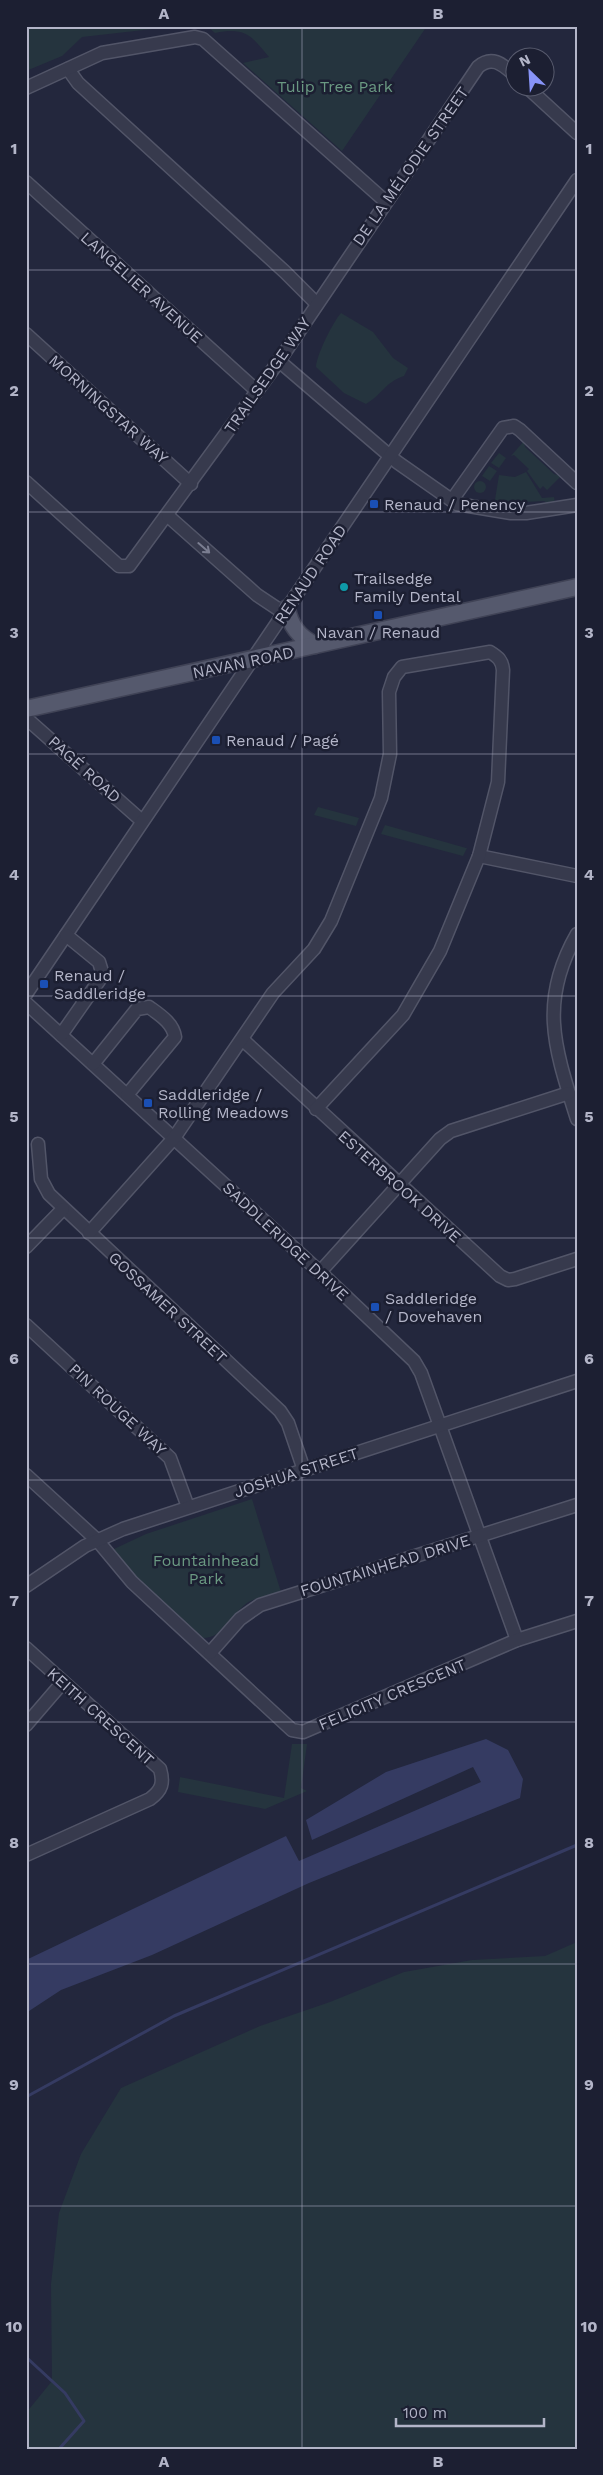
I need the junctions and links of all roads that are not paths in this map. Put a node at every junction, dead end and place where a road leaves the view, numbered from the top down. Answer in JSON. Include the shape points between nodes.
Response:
{"nodes":[{"id":1,"x":68,"y":68,"type":"junction"},
{"id":2,"x":506,"y":68,"type":"edge"},
{"id":3,"x":26,"y":88,"type":"edge"},
{"id":4,"x":539,"y":98,"type":"edge"},
{"id":5,"x":577,"y":132,"type":"edge"},
{"id":6,"x":26,"y":182,"type":"edge"},
{"id":7,"x":574,"y":189,"type":"edge"},
{"id":8,"x":385,"y":201,"type":"junction"},
{"id":9,"x":316,"y":304,"type":"junction"},
{"id":10,"x":26,"y":334,"type":"edge"},
{"id":11,"x":279,"y":361,"type":"junction"},
{"id":12,"x":257,"y":391,"type":"junction"},
{"id":13,"x":389,"y":456,"type":"junction"},
{"id":14,"x":26,"y":482,"type":"edge"},
{"id":15,"x":577,"y":483,"type":"edge"},
{"id":16,"x":191,"y":484,"type":"junction"},
{"id":17,"x":452,"y":500,"type":"junction"},
{"id":18,"x":577,"y":505,"type":"edge"},
{"id":19,"x":168,"y":516,"type":"junction"},
{"id":20,"x":577,"y":587,"type":"edge"},
{"id":21,"x":286,"y":611,"type":"junction"},
{"id":22,"x":315,"y":646,"type":"junction"},
{"id":23,"x":252,"y":660,"type":"junction"},
{"id":24,"x":26,"y":710,"type":"edge"},
{"id":25,"x":26,"y":718,"type":"edge"},
{"id":26,"x":142,"y":821,"type":"junction"},
{"id":27,"x":479,"y":856,"type":"junction"},
{"id":28,"x":577,"y":876,"type":"edge"},
{"id":29,"x":577,"y":934,"type":"edge"},
{"id":30,"x":66,"y":936,"type":"junction"},
{"id":31,"x":26,"y":994,"type":"edge"},
{"id":32,"x":26,"y":1003,"type":"edge"},
{"id":33,"x":61,"y":1034,"type":"junction"},
{"id":34,"x":243,"y":1040,"type":"junction"},
{"id":35,"x":93,"y":1064,"type":"junction"},
{"id":36,"x":569,"y":1093,"type":"junction"},
{"id":37,"x":127,"y":1095,"type":"junction"},
{"id":38,"x":316,"y":1109,"type":"junction"},
{"id":39,"x":577,"y":1119,"type":"edge"},
{"id":40,"x":174,"y":1138,"type":"junction"},
{"id":41,"x":38,"y":1144,"type":"dead end"},
{"id":42,"x":400,"y":1186,"type":"junction"},
{"id":43,"x":63,"y":1209,"type":"junction"},
{"id":44,"x":89,"y":1233,"type":"junction"},
{"id":45,"x":26,"y":1247,"type":"edge"},
{"id":46,"x":577,"y":1259,"type":"edge"},
{"id":47,"x":320,"y":1272,"type":"junction"},
{"id":48,"x":26,"y":1325,"type":"edge"},
{"id":49,"x":577,"y":1381,"type":"edge"},
{"id":50,"x":439,"y":1426,"type":"junction"},
{"id":51,"x":304,"y":1470,"type":"junction"},
{"id":52,"x":26,"y":1475,"type":"edge"},
{"id":53,"x":577,"y":1505,"type":"edge"},
{"id":54,"x":188,"y":1508,"type":"junction"},
{"id":55,"x":479,"y":1536,"type":"junction"},
{"id":56,"x":97,"y":1540,"type":"junction"},
{"id":57,"x":26,"y":1586,"type":"edge"},
{"id":58,"x":577,"y":1621,"type":"edge"},
{"id":59,"x":517,"y":1640,"type":"junction"},
{"id":60,"x":26,"y":1648,"type":"edge"},
{"id":61,"x":210,"y":1653,"type":"junction"},
{"id":62,"x":63,"y":1682,"type":"junction"},
{"id":63,"x":26,"y":1725,"type":"edge"},
{"id":64,"x":26,"y":1854,"type":"edge"}],
"edges":[{"from":1,"to":3,"type":"street"},
{"from":1,"to":8,"type":"street","via":[[125,47],[195,37],[203,39]]},
{"from":1,"to":9,"type":"street","name":"TRAILSEDGE WAY","via":[[78,83]]},
{"from":2,"to":8,"type":"street","name":"DE LA MÉLODIE STREET","via":[[497,61],[489,60],[478,66]]},
{"from":4,"to":5,"type":"street"},
{"from":6,"to":12,"type":"street","name":"LANGELIER AVENUE"},
{"from":7,"to":13,"type":"street","name":"RENAUD ROAD"},
{"from":8,"to":9,"type":"street","name":"DE LA MÉLODIE STREET"},
{"from":9,"to":11,"type":"street","name":"TRAILSEDGE WAY"},
{"from":10,"to":16,"type":"street","name":"MORNINGSTAR WAY"},
{"from":11,"to":12,"type":"street","name":"TRAILSEDGE WAY"},
{"from":11,"to":13,"type":"street"},
{"from":12,"to":16,"type":"street","name":"TRAILSEDGE WAY"},
{"from":13,"to":17,"type":"street"},
{"from":13,"to":21,"type":"street","name":"RENAUD ROAD"},
{"from":14,"to":19,"type":"street","name":"TRAILSEDGE WAY","via":[[122,568],[129,566]]},
{"from":15,"to":17,"type":"street","via":[[520,430],[507,426]]},
{"from":16,"to":19,"type":"street","name":"TRAILSEDGE WAY"},
{"from":17,"to":18,"type":"street","via":[[457,504],[511,513]]},
{"from":19,"to":21,"type":"street","one_way":true,"via":[[257,595]]},
{"from":20,"to":22,"type":"main road","name":"NAVAN ROAD"},
{"from":21,"to":22,"type":"main road","via":[[297,632]]},
{"from":21,"to":23,"type":"street","name":"RENAUD ROAD"},
{"from":22,"to":23,"type":"main road","name":"NAVAN ROAD"},
{"from":23,"to":24,"type":"main road","name":"NAVAN ROAD"},
{"from":23,"to":26,"type":"street","name":"RENAUD ROAD"},
{"from":25,"to":26,"type":"street","name":"PAGÉ ROAD"},
{"from":26,"to":30,"type":"street","name":"RENAUD ROAD"},
{"from":27,"to":28,"type":"street"},
{"from":27,"to":34,"type":"street","via":[[498,782],[503,670],[498,657],[490,652],[402,668],[394,677],[390,692],[390,754],[381,798],[331,921],[314,949],[274,993]]},
{"from":27,"to":38,"type":"street","via":[[440,952],[416,995],[403,1015]]},
{"from":29,"to":36,"type":"street","via":[[561,969],[553,1009],[556,1049]]},
{"from":30,"to":31,"type":"street","name":"RENAUD ROAD"},
{"from":30,"to":33,"type":"street","via":[[99,962],[103,975]]},
{"from":32,"to":33,"type":"street","name":"SADDLERIDGE DRIVE"},
{"from":33,"to":35,"type":"street","name":"SADDLERIDGE DRIVE"},
{"from":34,"to":38,"type":"street","name":"ESTERBROOK DRIVE"},
{"from":34,"to":40,"type":"street"},
{"from":35,"to":37,"type":"street","name":"SADDLERIDGE DRIVE"},
{"from":35,"to":37,"type":"street","via":[[137,1009],[149,1007],[162,1016],[174,1029],[176,1037]]},
{"from":36,"to":39,"type":"street"},
{"from":36,"to":42,"type":"street","via":[[451,1130]]},
{"from":37,"to":40,"type":"street","name":"SADDLERIDGE DRIVE"},
{"from":38,"to":42,"type":"street","name":"ESTERBROOK DRIVE"},
{"from":40,"to":44,"type":"street"},
{"from":40,"to":47,"type":"street","name":"SADDLERIDGE DRIVE"},
{"from":41,"to":43,"type":"street","name":"GOSSAMER STREET","via":[[41,1179]]},
{"from":42,"to":46,"type":"street","name":"ESTERBROOK DRIVE","via":[[508,1280]]},
{"from":42,"to":47,"type":"street"},
{"from":43,"to":44,"type":"street","name":"GOSSAMER STREET"},
{"from":43,"to":45,"type":"street"},
{"from":44,"to":51,"type":"street","name":"GOSSAMER STREET","via":[[280,1411],[288,1423]]},
{"from":47,"to":50,"type":"street","name":"SADDLERIDGE DRIVE","via":[[414,1361]]},
{"from":48,"to":54,"type":"street","name":"PIN ROUGE WAY","via":[[170,1458]]},
{"from":49,"to":50,"type":"street","name":"JOSHUA STREET"},
{"from":50,"to":51,"type":"street","name":"JOSHUA STREET"},
{"from":50,"to":55,"type":"street","name":"SADDLERIDGE DRIVE"},
{"from":51,"to":54,"type":"street","name":"JOSHUA STREET"},
{"from":52,"to":56,"type":"street","name":"FELICITY CRESCENT"},
{"from":53,"to":55,"type":"street","name":"FOUNTAINHEAD DRIVE"},
{"from":54,"to":56,"type":"street","name":"JOSHUA STREET"},
{"from":55,"to":59,"type":"street","name":"SADDLERIDGE DRIVE"},
{"from":55,"to":61,"type":"street","name":"FOUNTAINHEAD DRIVE","via":[[260,1605],[240,1619]]},
{"from":56,"to":57,"type":"street","name":"JOSHUA STREET"},
{"from":56,"to":61,"type":"street","name":"FELICITY CRESCENT","via":[[132,1582]]},
{"from":58,"to":59,"type":"street","name":"FELICITY CRESCENT"},
{"from":59,"to":61,"type":"street","name":"FELICITY CRESCENT","via":[[303,1732],[292,1730]]},
{"from":60,"to":62,"type":"street","name":"KEITH CRESCENT"},
{"from":62,"to":63,"type":"street"},
{"from":62,"to":64,"type":"street","name":"KEITH CRESCENT","via":[[160,1769],[163,1780],[160,1791],[150,1799]]}]}
